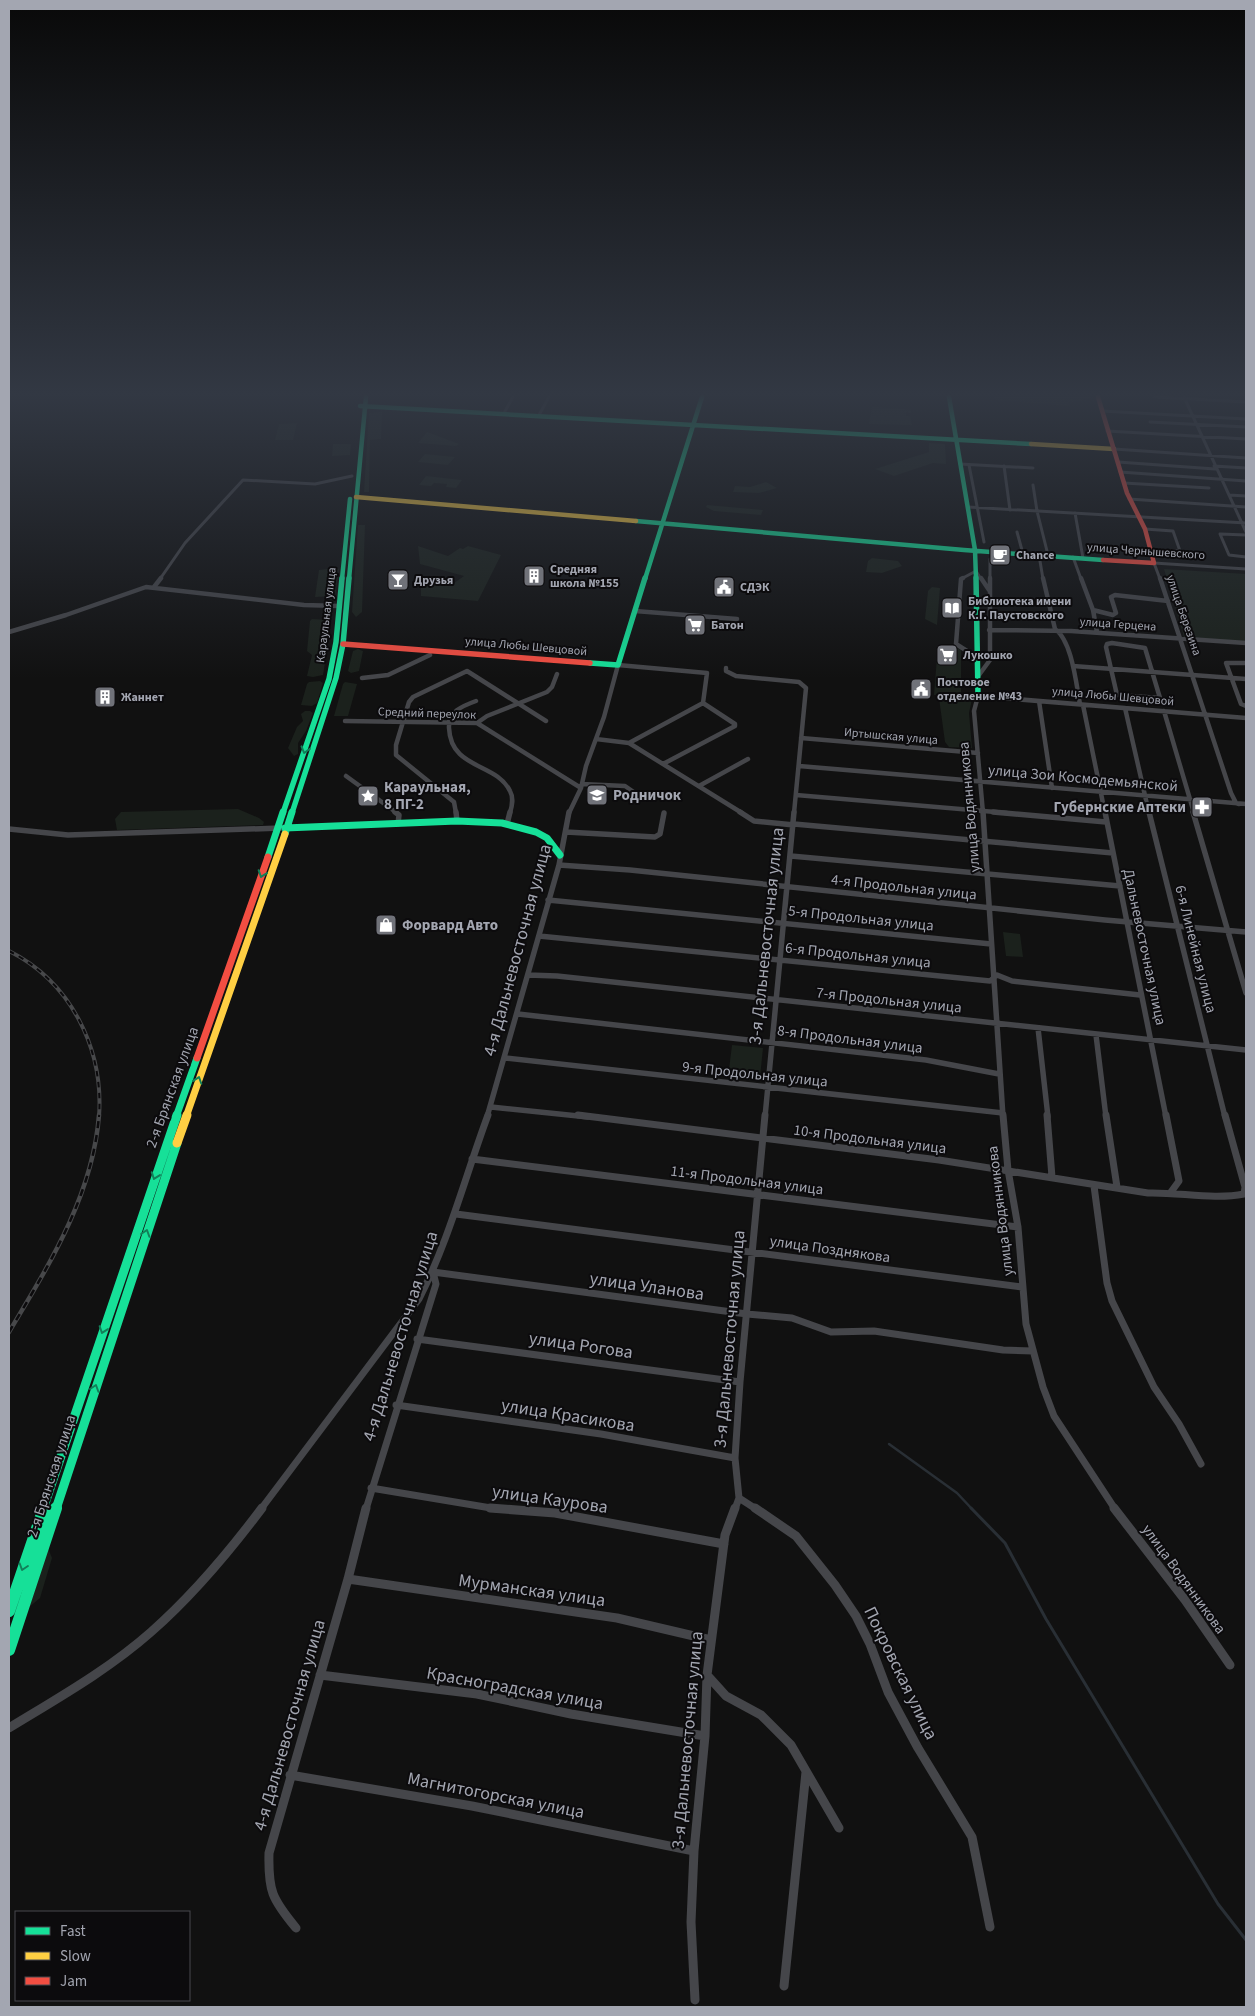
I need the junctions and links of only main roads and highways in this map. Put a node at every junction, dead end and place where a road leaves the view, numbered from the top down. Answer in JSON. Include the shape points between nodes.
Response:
{"nodes":[{"id":1,"x":353,"y":491,"type":"edge"},
{"id":2,"x":354,"y":491,"type":"edge"},
{"id":3,"x":673,"y":491,"type":"edge"},
{"id":4,"x":969,"y":491,"type":"edge"},
{"id":5,"x":1127,"y":491,"type":"edge"},
{"id":6,"x":353,"y":497,"type":"junction"},
{"id":7,"x":664,"y":523,"type":"junction"},
{"id":8,"x":975,"y":550,"type":"junction"},
{"id":9,"x":1154,"y":562,"type":"joint"},
{"id":10,"x":343,"y":644,"type":"junction"},
{"id":11,"x":978,"y":696,"type":"road end"},
{"id":12,"x":282,"y":828,"type":"junction"},
{"id":13,"x":560,"y":855,"type":"road end"},
{"id":14,"x":9,"y":1612,"type":"edge"},
{"id":15,"x":9,"y":1650,"type":"edge"}],
"edges":[{"from":1,"to":6,"type":"main road","name":"Караульная улица"},
{"from":2,"to":6,"type":"main road","name":"Караульная улица"},
{"from":3,"to":7,"type":"main road"},
{"from":4,"to":8,"type":"main road"},
{"from":5,"to":9,"type":"main road","name":"улица Березина","via":[[1145,529]]},
{"from":6,"to":7,"type":"main road","name":"улица Чернышевского"},
{"from":6,"to":10,"type":"main road","name":"Караульная улица"},
{"from":6,"to":12,"type":"main road","name":"Караульная улица","one_way":true,"via":[[335,656]]},
{"from":7,"to":8,"type":"main road","name":"улица Чернышевского"},
{"from":7,"to":10,"type":"main road","name":"улица Любы Шевцовой","via":[[618,665]]},
{"from":8,"to":9,"type":"main road","name":"улица Чернышевского"},
{"from":8,"to":11,"type":"main road"},
{"from":10,"to":12,"type":"main road","name":"Караульная улица","via":[[336,678],[299,795]]},
{"from":12,"to":13,"type":"main road","via":[[457,821],[508,824],[547,838]]},
{"from":12,"to":14,"type":"main road","name":"2-я Брянская улица","one_way":true,"via":[[151,1187]]},
{"from":15,"to":12,"type":"main road","name":"2-я Брянская улица","one_way":true}]}
